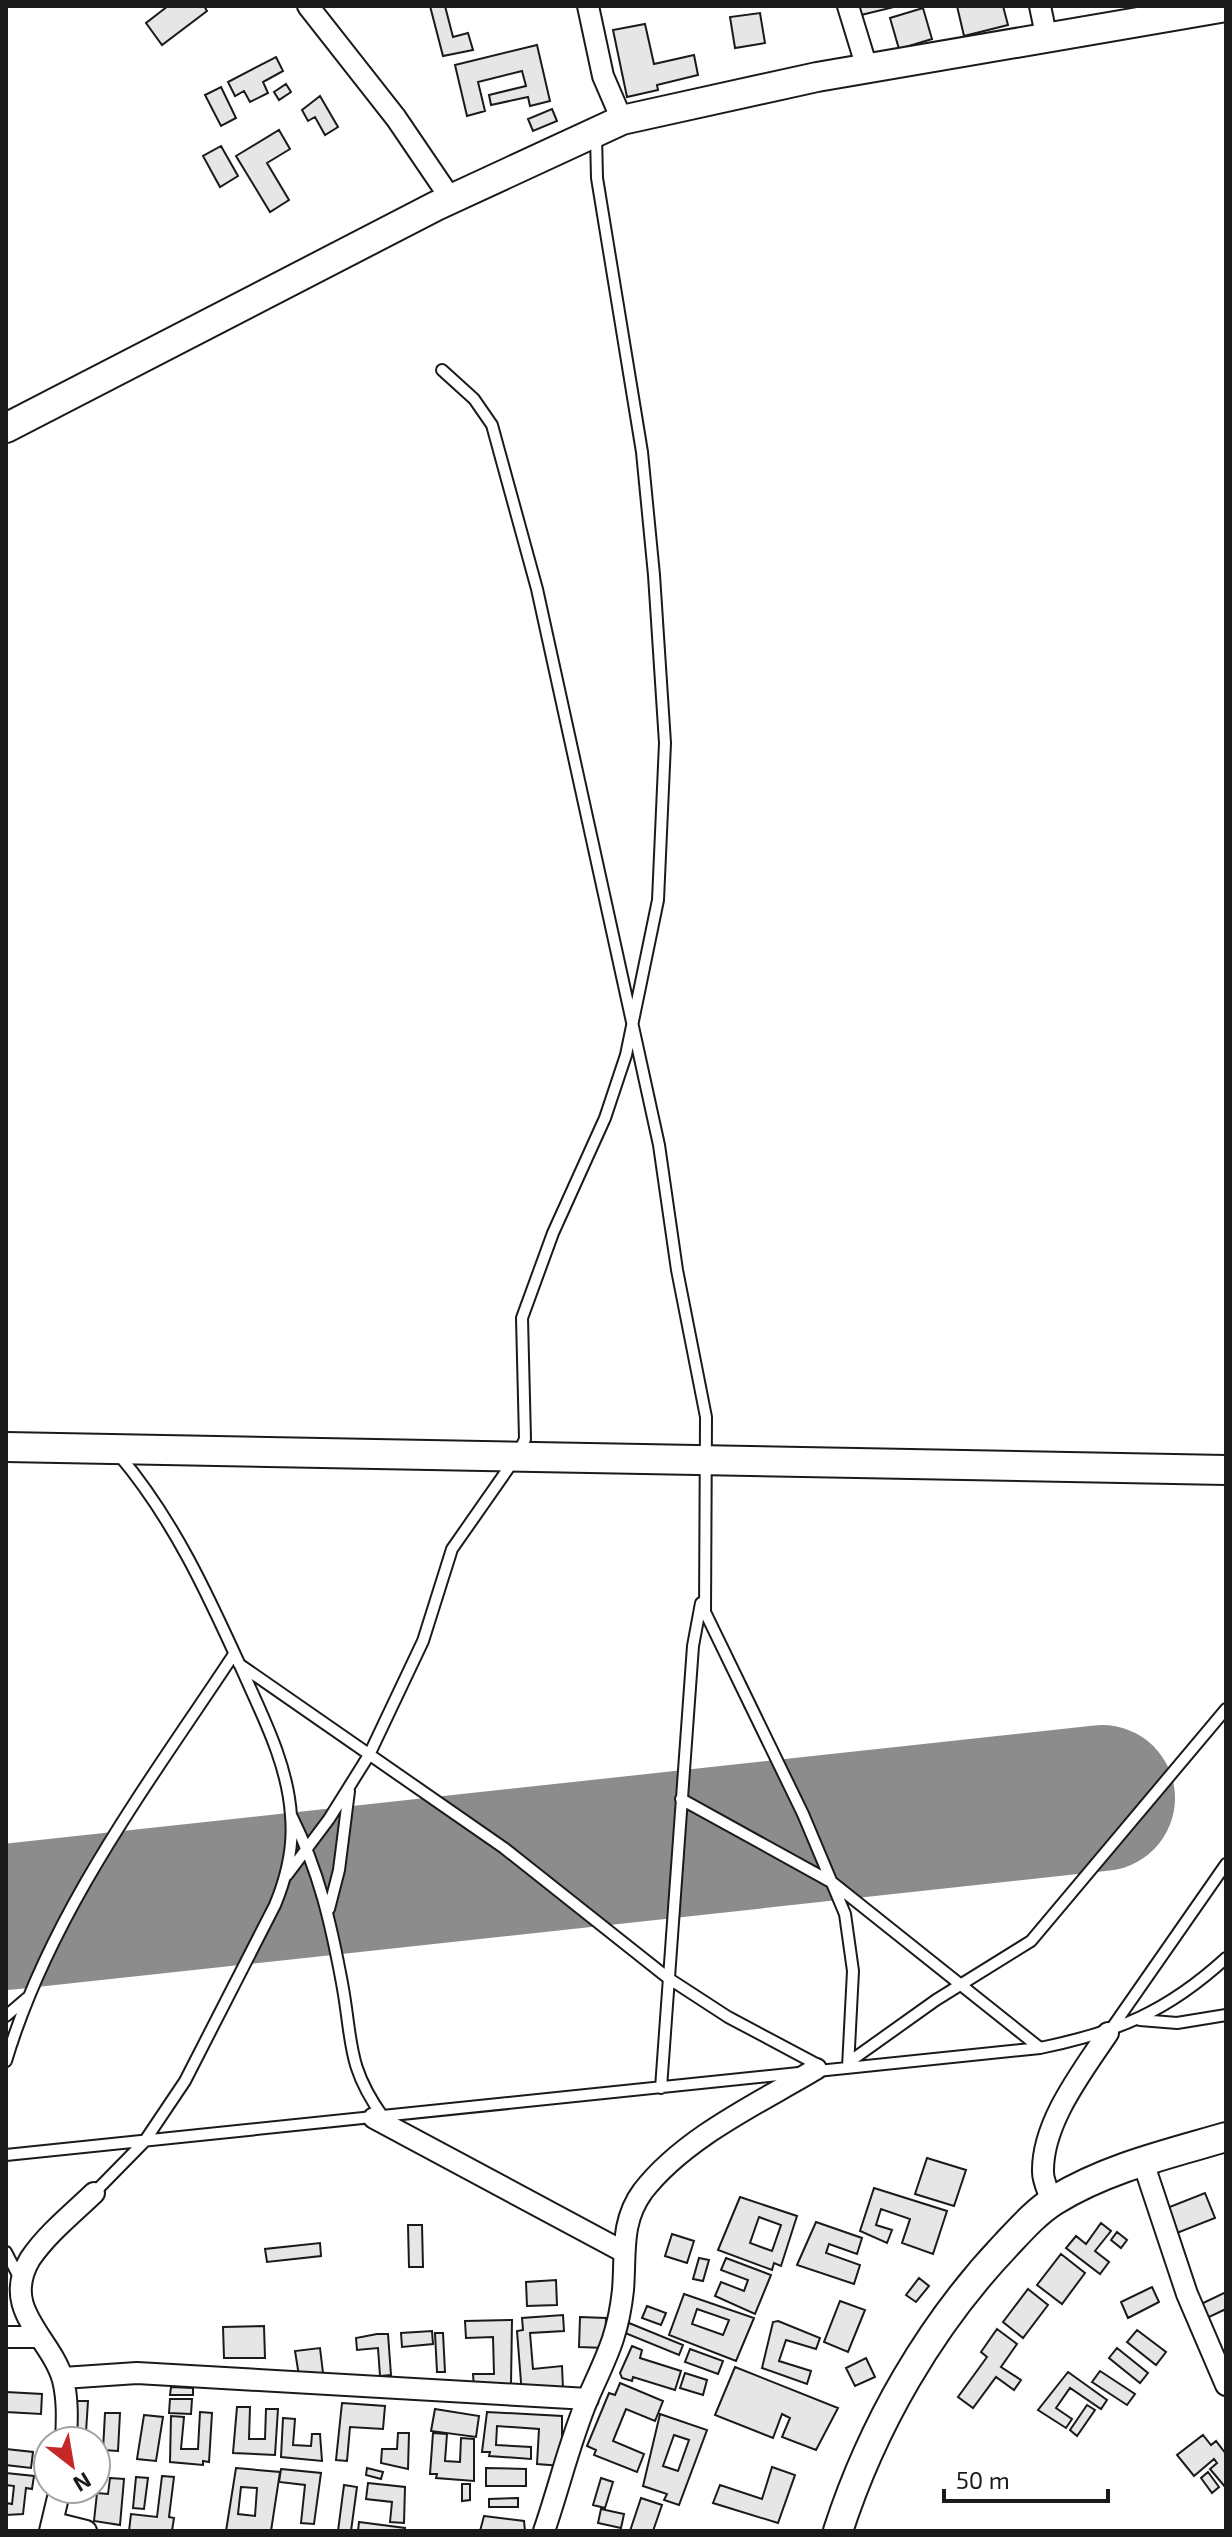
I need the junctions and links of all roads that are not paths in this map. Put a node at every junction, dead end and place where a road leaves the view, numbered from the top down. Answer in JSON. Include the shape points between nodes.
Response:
{"nodes":[{"id":1,"x":308,"y":6,"type":"edge"},
{"id":2,"x":588,"y":6,"type":"edge"},
{"id":3,"x":848,"y":6,"type":"edge"},
{"id":4,"x":1040,"y":6,"type":"edge"},
{"id":5,"x":1226,"y":7,"type":"edge"},
{"id":6,"x":1046,"y":35,"type":"junction"},
{"id":7,"x":867,"y":68,"type":"junction"},
{"id":8,"x":622,"y":120,"type":"junction"},
{"id":9,"x":595,"y":130,"type":"junction"},
{"id":10,"x":451,"y":199,"type":"junction"},
{"id":11,"x":442,"y":370,"type":"dead end"},
{"id":12,"x":6,"y":428,"type":"edge"},
{"id":13,"x":634,"y":1023,"type":"junction"},
{"id":14,"x":6,"y":1447,"type":"edge"},
{"id":15,"x":112,"y":1447,"type":"junction"},
{"id":16,"x":517,"y":1456,"type":"junction"},
{"id":17,"x":706,"y":1460,"type":"junction"},
{"id":18,"x":1226,"y":1470,"type":"edge"},
{"id":19,"x":703,"y":1594,"type":"junction"},
{"id":20,"x":236,"y":1659,"type":"junction"},
{"id":21,"x":1226,"y":1709,"type":"edge"},
{"id":22,"x":369,"y":1755,"type":"junction"},
{"id":23,"x":349,"y":1789,"type":"junction"},
{"id":24,"x":681,"y":1799,"type":"junction"},
{"id":25,"x":291,"y":1815,"type":"junction"},
{"id":26,"x":307,"y":1846,"type":"junction"},
{"id":27,"x":1226,"y":1864,"type":"edge"},
{"id":28,"x":287,"y":1875,"type":"junction"},
{"id":29,"x":833,"y":1883,"type":"junction"},
{"id":30,"x":328,"y":1912,"type":"junction"},
{"id":31,"x":1226,"y":1958,"type":"edge"},
{"id":32,"x":668,"y":1978,"type":"junction"},
{"id":33,"x":961,"y":1984,"type":"junction"},
{"id":34,"x":28,"y":1997,"type":"junction"},
{"id":35,"x":1226,"y":2015,"type":"edge"},
{"id":36,"x":6,"y":2016,"type":"edge"},
{"id":37,"x":1138,"y":2020,"type":"junction"},
{"id":38,"x":1108,"y":2033,"type":"junction"},
{"id":39,"x":1040,"y":2048,"type":"junction"},
{"id":40,"x":6,"y":2061,"type":"edge"},
{"id":41,"x":849,"y":2064,"type":"junction"},
{"id":42,"x":821,"y":2069,"type":"junction"},
{"id":43,"x":661,"y":2088,"type":"junction"},
{"id":44,"x":378,"y":2118,"type":"junction"},
{"id":45,"x":1226,"y":2136,"type":"edge"},
{"id":46,"x":144,"y":2142,"type":"junction"},
{"id":47,"x":6,"y":2155,"type":"edge"},
{"id":48,"x":1143,"y":2162,"type":"junction"},
{"id":49,"x":94,"y":2193,"type":"joint"},
{"id":50,"x":1052,"y":2202,"type":"junction"},
{"id":51,"x":622,"y":2251,"type":"junction"},
{"id":52,"x":6,"y":2252,"type":"edge"},
{"id":53,"x":15,"y":2294,"type":"edge"},
{"id":54,"x":6,"y":2337,"type":"edge"},
{"id":55,"x":36,"y":2337,"type":"junction"},
{"id":56,"x":63,"y":2378,"type":"junction"},
{"id":57,"x":1226,"y":2385,"type":"edge"},
{"id":58,"x":588,"y":2399,"type":"junction"},
{"id":59,"x":67,"y":2425,"type":"edge"},
{"id":60,"x":57,"y":2505,"type":"edge"},
{"id":61,"x":52,"y":2527,"type":"edge"},
{"id":62,"x":86,"y":2531,"type":"edge"},
{"id":63,"x":544,"y":2531,"type":"edge"},
{"id":64,"x":838,"y":2531,"type":"edge"}],
"edges":[{"from":1,"to":10,"type":"street","via":[[396,118]]},
{"from":2,"to":8,"type":"street","via":[[603,76]]},
{"from":3,"to":7,"type":"street"},
{"from":4,"to":6,"type":"street"},
{"from":5,"to":6,"type":"street"},
{"from":6,"to":7,"type":"street"},
{"from":7,"to":8,"type":"street"},
{"from":8,"to":9,"type":"street"},
{"from":9,"to":10,"type":"street"},
{"from":9,"to":13,"type":"lane","via":[[597,178],[642,452],[665,743],[658,900]]},
{"from":10,"to":12,"type":"street"},
{"from":11,"to":13,"type":"lane","via":[[485,411],[498,439],[557,674]]},
{"from":13,"to":16,"type":"lane","via":[[605,1118],[524,1310],[525,1439]]},
{"from":13,"to":17,"type":"lane","via":[[706,1417]]},
{"from":14,"to":15,"type":"street"},
{"from":15,"to":16,"type":"street"},
{"from":15,"to":20,"type":"lane","via":[[186,1551]]},
{"from":16,"to":17,"type":"street"},
{"from":16,"to":22,"type":"lane","via":[[452,1549],[423,1641]]},
{"from":17,"to":18,"type":"street"},
{"from":17,"to":19,"type":"lane"},
{"from":19,"to":24,"type":"lane","via":[[693,1646]]},
{"from":19,"to":29,"type":"lane","via":[[714,1633]]},
{"from":20,"to":22,"type":"lane"},
{"from":20,"to":25,"type":"lane","via":[[269,1729]]},
{"from":20,"to":34,"type":"lane","via":[[81,1891]]},
{"from":21,"to":33,"type":"lane","via":[[1031,1941]]},
{"from":22,"to":23,"type":"lane"},
{"from":22,"to":32,"type":"lane","via":[[504,1848]]},
{"from":23,"to":26,"type":"lane"},
{"from":23,"to":30,"type":"lane"},
{"from":24,"to":29,"type":"lane"},
{"from":24,"to":32,"type":"lane"},
{"from":25,"to":26,"type":"lane"},
{"from":25,"to":28,"type":"lane"},
{"from":26,"to":28,"type":"lane"},
{"from":26,"to":30,"type":"lane"},
{"from":27,"to":38,"type":"lane"},
{"from":28,"to":46,"type":"lane","via":[[185,2081]]},
{"from":29,"to":33,"type":"lane"},
{"from":29,"to":41,"type":"lane","via":[[851,1943]]},
{"from":30,"to":44,"type":"lane","via":[[351,2053]]},
{"from":31,"to":37,"type":"lane","via":[[1178,1999]]},
{"from":32,"to":42,"type":"lane"},
{"from":32,"to":43,"type":"lane"},
{"from":33,"to":39,"type":"lane"},
{"from":33,"to":41,"type":"lane"},
{"from":34,"to":36,"type":"lane"},
{"from":34,"to":40,"type":"lane"},
{"from":35,"to":37,"type":"lane","via":[[1177,2023]]},
{"from":37,"to":38,"type":"lane"},
{"from":38,"to":39,"type":"lane"},
{"from":38,"to":50,"type":"street","via":[[1076,2082],[1044,2154],[1043,2176]]},
{"from":39,"to":41,"type":"lane"},
{"from":41,"to":42,"type":"lane"},
{"from":42,"to":43,"type":"lane"},
{"from":42,"to":51,"type":"street","via":[[661,2169],[627,2222]]},
{"from":43,"to":44,"type":"lane"},
{"from":44,"to":46,"type":"lane"},
{"from":44,"to":51,"type":"street"},
{"from":45,"to":48,"type":"street"},
{"from":46,"to":47,"type":"lane"},
{"from":46,"to":49,"type":"lane"},
{"from":48,"to":50,"type":"street","via":[[1090,2180]]},
{"from":48,"to":57,"type":"street","via":[[1187,2294]]},
{"from":49,"to":53,"type":"street","via":[[30,2259]]},
{"from":50,"to":64,"type":"street","via":[[993,2259],[940,2327],[880,2428]]},
{"from":51,"to":58,"type":"street","via":[[618,2325],[611,2353]]},
{"from":52,"to":53,"type":"lane"},
{"from":53,"to":55,"type":"street"},
{"from":54,"to":55,"type":"street"},
{"from":55,"to":56,"type":"street"},
{"from":56,"to":58,"type":"street","via":[[137,2373]]},
{"from":56,"to":59,"type":"street"},
{"from":58,"to":63,"type":"street"},
{"from":60,"to":61,"type":"street"},
{"from":61,"to":62,"type":"street"}]}
